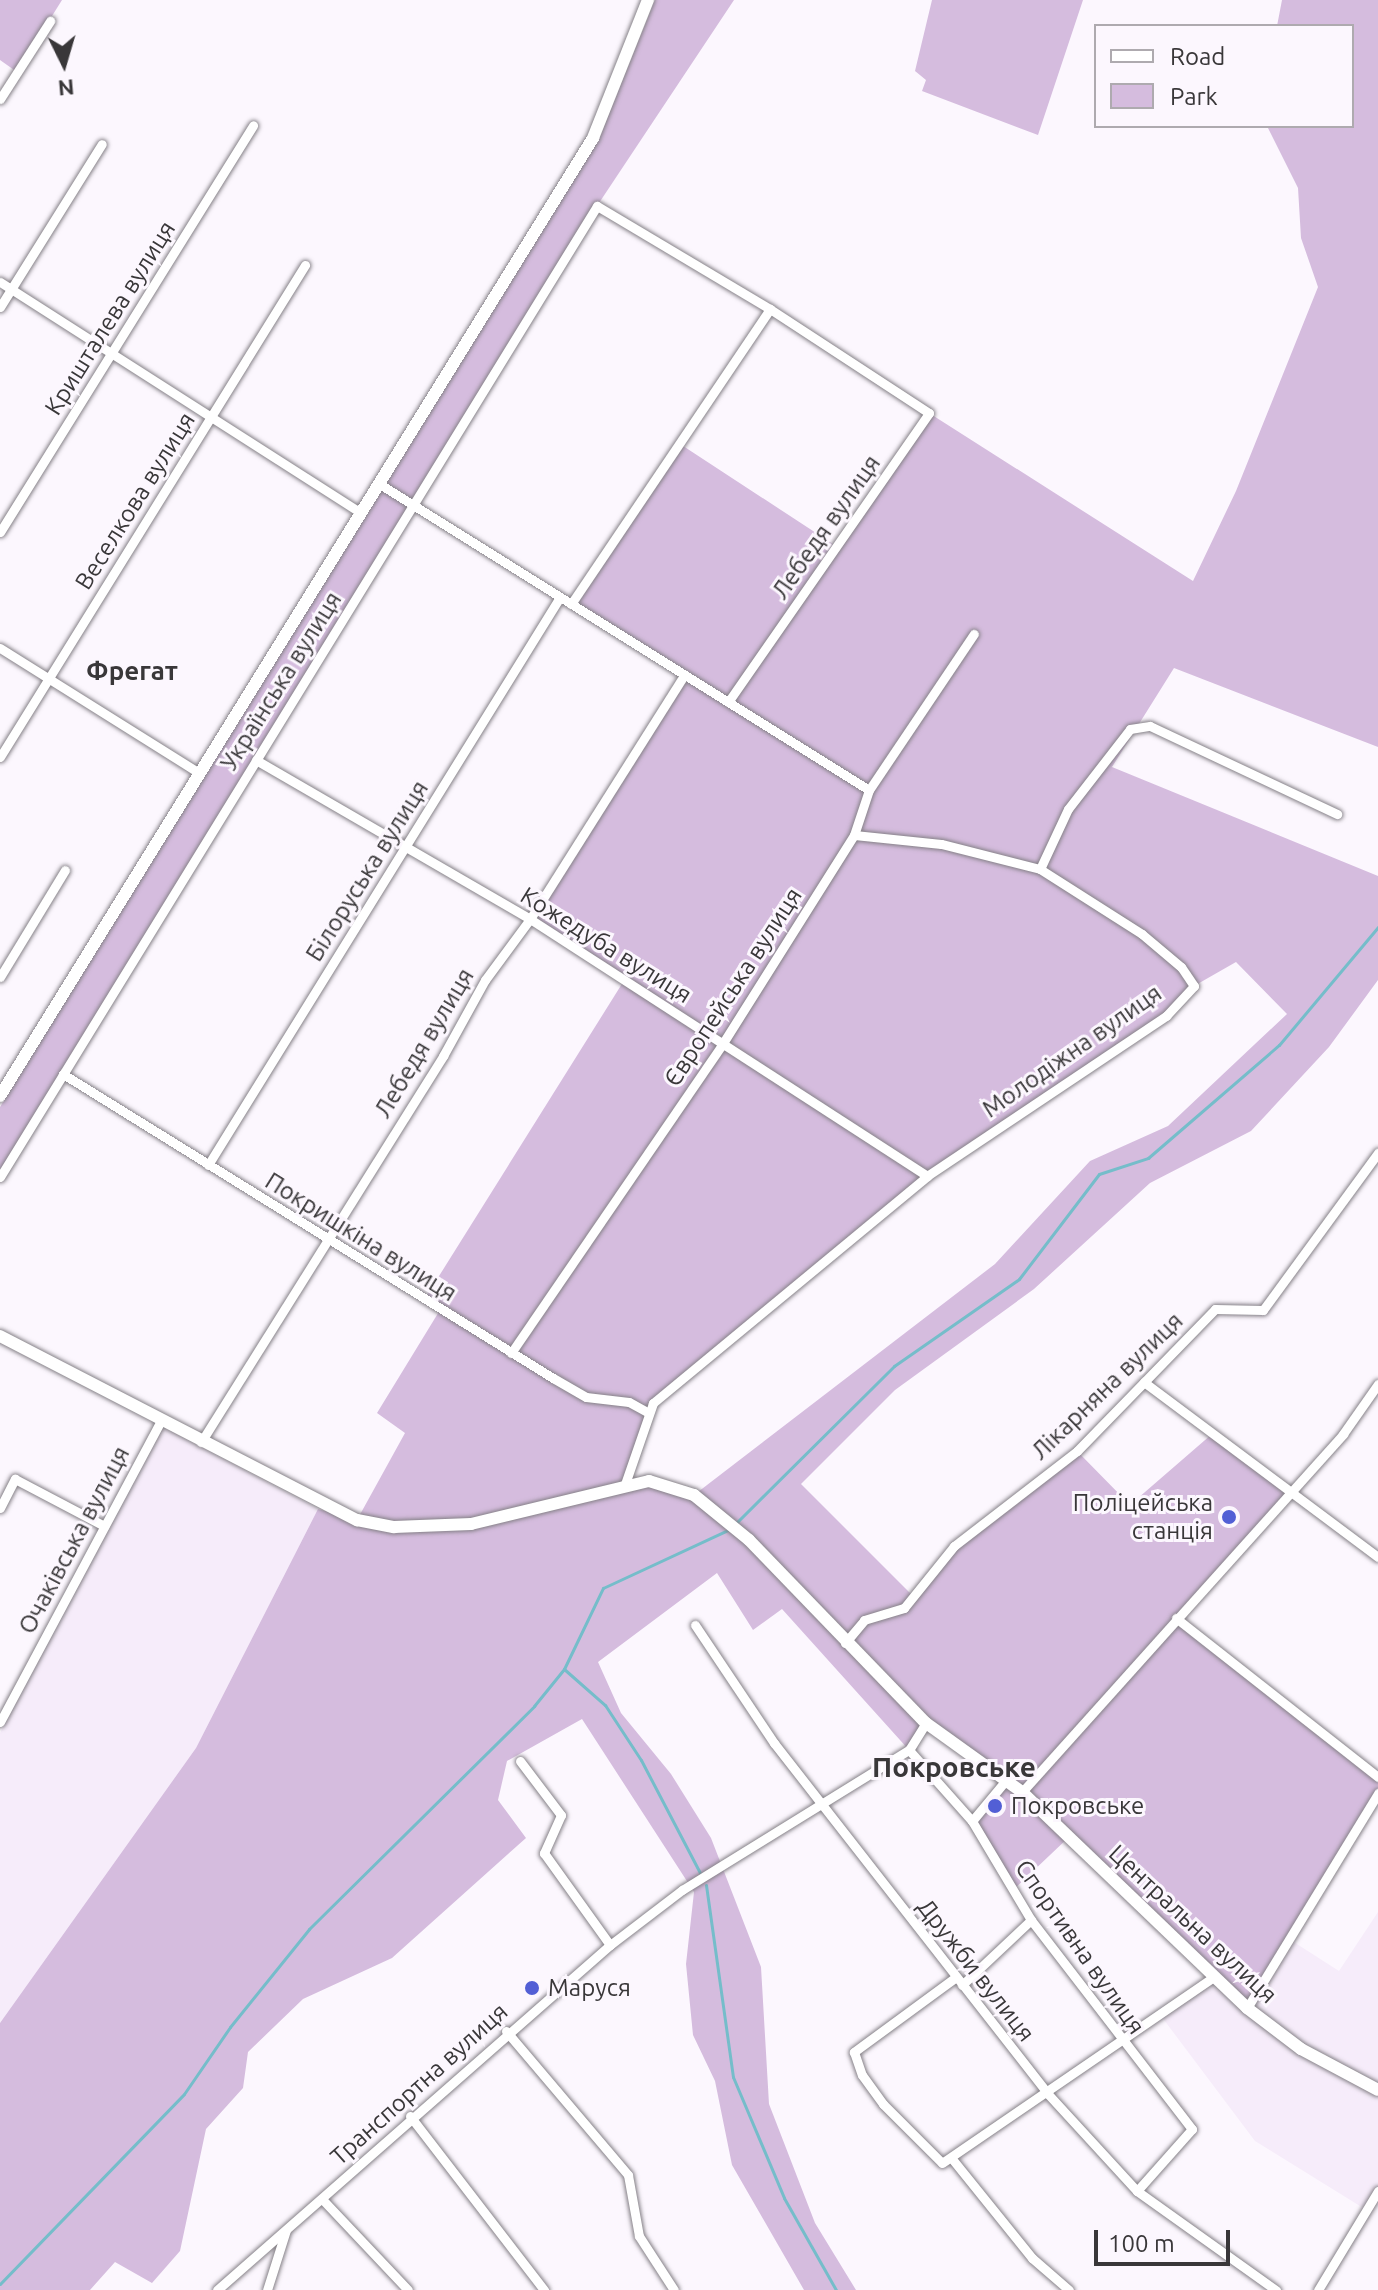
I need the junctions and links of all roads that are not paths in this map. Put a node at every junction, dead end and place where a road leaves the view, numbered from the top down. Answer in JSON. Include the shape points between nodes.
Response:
{"nodes":[{"id":1,"x":648,"y":0,"type":"edge"},
{"id":2,"x":50,"y":21,"type":"dead end"},
{"id":3,"x":0,"y":99,"type":"edge"},
{"id":4,"x":253,"y":125,"type":"dead end"},
{"id":5,"x":102,"y":144,"type":"dead end"},
{"id":6,"x":305,"y":265,"type":"dead end"},
{"id":7,"x":0,"y":282,"type":"edge"},
{"id":8,"x":11,"y":289,"type":"junction"},
{"id":9,"x":0,"y":307,"type":"edge"},
{"id":10,"x":770,"y":309,"type":"junction"},
{"id":11,"x":111,"y":353,"type":"junction"},
{"id":12,"x":211,"y":417,"type":"junction"},
{"id":13,"x":378,"y":483,"type":"junction"},
{"id":14,"x":413,"y":505,"type":"junction"},
{"id":15,"x":359,"y":512,"type":"junction"},
{"id":16,"x":0,"y":532,"type":"edge"},
{"id":17,"x":560,"y":597,"type":"junction"},
{"id":18,"x":571,"y":604,"type":"junction"},
{"id":19,"x":974,"y":634,"type":"dead end"},
{"id":20,"x":0,"y":648,"type":"edge"},
{"id":21,"x":684,"y":675,"type":"junction"},
{"id":22,"x":49,"y":679,"type":"junction"},
{"id":23,"x":728,"y":702,"type":"junction"},
{"id":24,"x":0,"y":757,"type":"edge"},
{"id":25,"x":256,"y":760,"type":"junction"},
{"id":26,"x":199,"y":773,"type":"junction"},
{"id":27,"x":869,"y":790,"type":"junction"},
{"id":28,"x":1337,"y":814,"type":"dead end"},
{"id":29,"x":854,"y":835,"type":"junction"},
{"id":30,"x":406,"y":847,"type":"junction"},
{"id":31,"x":1040,"y":869,"type":"junction"},
{"id":32,"x":65,"y":870,"type":"dead end"},
{"id":33,"x":530,"y":919,"type":"junction"},
{"id":34,"x":0,"y":977,"type":"edge"},
{"id":35,"x":723,"y":1043,"type":"junction"},
{"id":36,"x":63,"y":1074,"type":"junction"},
{"id":37,"x":0,"y":1096,"type":"edge"},
{"id":38,"x":1378,"y":1153,"type":"edge"},
{"id":39,"x":208,"y":1165,"type":"junction"},
{"id":40,"x":927,"y":1176,"type":"junction"},
{"id":41,"x":0,"y":1177,"type":"edge"},
{"id":42,"x":325,"y":1238,"type":"junction"},
{"id":43,"x":0,"y":1336,"type":"edge"},
{"id":44,"x":511,"y":1353,"type":"junction"},
{"id":45,"x":1144,"y":1382,"type":"junction"},
{"id":46,"x":1378,"y":1384,"type":"edge"},
{"id":47,"x":647,"y":1412,"type":"junction"},
{"id":48,"x":161,"y":1420,"type":"junction"},
{"id":49,"x":203,"y":1439,"type":"junction"},
{"id":50,"x":625,"y":1484,"type":"junction"},
{"id":51,"x":1288,"y":1491,"type":"junction"},
{"id":52,"x":0,"y":1508,"type":"edge"},
{"id":53,"x":104,"y":1526,"type":"junction"},
{"id":54,"x":1378,"y":1557,"type":"edge"},
{"id":55,"x":1176,"y":1618,"type":"junction"},
{"id":56,"x":695,"y":1625,"type":"dead end"},
{"id":57,"x":845,"y":1643,"type":"junction"},
{"id":58,"x":0,"y":1722,"type":"edge"},
{"id":59,"x":926,"y":1723,"type":"junction"},
{"id":60,"x":909,"y":1750,"type":"junction"},
{"id":61,"x":520,"y":1761,"type":"dead end"},
{"id":62,"x":1378,"y":1777,"type":"edge"},
{"id":63,"x":1007,"y":1779,"type":"junction"},
{"id":64,"x":1022,"y":1792,"type":"junction"},
{"id":65,"x":1378,"y":1793,"type":"edge"},
{"id":66,"x":822,"y":1803,"type":"junction"},
{"id":67,"x":972,"y":1821,"type":"junction"},
{"id":68,"x":1031,"y":1920,"type":"junction"},
{"id":69,"x":610,"y":1945,"type":"junction"},
{"id":70,"x":1214,"y":1977,"type":"junction"},
{"id":71,"x":959,"y":1981,"type":"junction"},
{"id":72,"x":1247,"y":2008,"type":"junction"},
{"id":73,"x":506,"y":2031,"type":"junction"},
{"id":74,"x":1123,"y":2044,"type":"junction"},
{"id":75,"x":1378,"y":2090,"type":"edge"},
{"id":76,"x":1048,"y":2094,"type":"junction"},
{"id":77,"x":410,"y":2116,"type":"junction"},
{"id":78,"x":953,"y":2160,"type":"junction"},
{"id":79,"x":1137,"y":2191,"type":"junction"},
{"id":80,"x":1378,"y":2191,"type":"edge"},
{"id":81,"x":322,"y":2199,"type":"junction"},
{"id":82,"x":287,"y":2227,"type":"junction"},
{"id":83,"x":217,"y":2290,"type":"edge"},
{"id":84,"x":267,"y":2290,"type":"edge"},
{"id":85,"x":408,"y":2290,"type":"edge"},
{"id":86,"x":544,"y":2290,"type":"edge"},
{"id":87,"x":674,"y":2290,"type":"edge"},
{"id":88,"x":1069,"y":2290,"type":"edge"},
{"id":89,"x":1276,"y":2290,"type":"edge"},
{"id":90,"x":1318,"y":2290,"type":"edge"}],
"edges":[{"from":1,"to":13,"type":"street","via":[[593,138]]},
{"from":2,"to":3,"type":"street"},
{"from":4,"to":11,"type":"street","name":"Кришталева вулиця"},
{"from":5,"to":8,"type":"street"},
{"from":6,"to":12,"type":"street","name":"Веселкова вулиця"},
{"from":7,"to":8,"type":"street"},
{"from":8,"to":9,"type":"street"},
{"from":8,"to":11,"type":"street"},
{"from":10,"to":14,"type":"street","name":"Українська вулиця","via":[[597,206]]},
{"from":10,"to":18,"type":"street"},
{"from":10,"to":23,"type":"street","name":"Лебедя вулиця","via":[[929,413]]},
{"from":11,"to":12,"type":"street"},
{"from":11,"to":16,"type":"street","name":"Кришталева вулиця"},
{"from":12,"to":15,"type":"street"},
{"from":12,"to":22,"type":"street","name":"Веселкова вулиця"},
{"from":13,"to":14,"type":"street"},
{"from":13,"to":15,"type":"street"},
{"from":14,"to":17,"type":"street"},
{"from":14,"to":25,"type":"street","name":"Українська вулиця"},
{"from":15,"to":26,"type":"street"},
{"from":17,"to":18,"type":"street"},
{"from":17,"to":30,"type":"street","name":"Білоруська вулиця"},
{"from":18,"to":21,"type":"street"},
{"from":19,"to":27,"type":"street","name":"Європейська вулиця"},
{"from":20,"to":22,"type":"street"},
{"from":21,"to":23,"type":"street"},
{"from":21,"to":33,"type":"street","name":"Лебедя вулиця"},
{"from":22,"to":24,"type":"street","name":"Веселкова вулиця"},
{"from":22,"to":26,"type":"street"},
{"from":23,"to":27,"type":"street"},
{"from":25,"to":30,"type":"street","name":"Кожедуба вулиця"},
{"from":25,"to":36,"type":"street","name":"Українська вулиця"},
{"from":26,"to":37,"type":"street"},
{"from":27,"to":29,"type":"street","name":"Європейська вулиця"},
{"from":28,"to":31,"type":"street","via":[[1150,726],[1130,729],[1068,809]]},
{"from":29,"to":31,"type":"street","via":[[941,844]]},
{"from":29,"to":35,"type":"street","name":"Європейська вулиця"},
{"from":30,"to":33,"type":"street","name":"Кожедуба вулиця"},
{"from":30,"to":39,"type":"street","name":"Білоруська вулиця"},
{"from":31,"to":40,"type":"street","name":"Молодіжна вулиця","via":[[1142,934],[1181,967],[1194,986],[1166,1016]]},
{"from":32,"to":34,"type":"street"},
{"from":33,"to":35,"type":"street","name":"Кожедуба вулиця"},
{"from":33,"to":42,"type":"street","name":"Лебедя вулиця","via":[[485,980],[443,1056]]},
{"from":35,"to":40,"type":"street","name":"Кожедуба вулиця"},
{"from":35,"to":44,"type":"street","name":"Європейська вулиця"},
{"from":36,"to":39,"type":"street","name":"Покришкіна вулиця"},
{"from":36,"to":41,"type":"street","name":"Українська вулиця"},
{"from":38,"to":45,"type":"street","name":"Лікарняна вулиця","via":[[1263,1310],[1215,1309]]},
{"from":39,"to":42,"type":"street","name":"Покришкіна вулиця"},
{"from":40,"to":47,"type":"street","name":"Молодіжна вулиця"},
{"from":42,"to":44,"type":"street","name":"Покришкіна вулиця"},
{"from":42,"to":49,"type":"street","name":"Лебедя вулиця"},
{"from":43,"to":48,"type":"street","name":"Центральна вулиця"},
{"from":44,"to":47,"type":"street","name":"Покришкіна вулиця","via":[[586,1397],[629,1402]]},
{"from":45,"to":51,"type":"street"},
{"from":45,"to":57,"type":"street","name":"Лікарняна вулиця","via":[[1077,1451],[954,1546],[904,1608],[864,1620]]},
{"from":46,"to":51,"type":"street","via":[[1343,1434]]},
{"from":47,"to":50,"type":"street"},
{"from":48,"to":49,"type":"street","name":"Центральна вулиця"},
{"from":48,"to":53,"type":"street","name":"Очаківська вулиця"},
{"from":49,"to":50,"type":"street","name":"Центральна вулиця","via":[[357,1520],[394,1527],[471,1524]]},
{"from":50,"to":57,"type":"street","name":"Центральна вулиця","via":[[670,1485],[723,1515]]},
{"from":51,"to":54,"type":"street"},
{"from":51,"to":55,"type":"street"},
{"from":52,"to":53,"type":"street","via":[[15,1479]]},
{"from":53,"to":58,"type":"street","name":"Очаківська вулиця"},
{"from":55,"to":62,"type":"street"},
{"from":55,"to":64,"type":"street"},
{"from":56,"to":66,"type":"street","name":"Дружби вулиця","via":[[774,1743]]},
{"from":57,"to":59,"type":"street","name":"Центральна вулиця"},
{"from":59,"to":60,"type":"street","name":"Транспортна вулиця"},
{"from":59,"to":63,"type":"street","name":"Центральна вулиця"},
{"from":60,"to":66,"type":"street","name":"Транспортна вулиця"},
{"from":60,"to":67,"type":"street","name":"Спортивна вулиця"},
{"from":61,"to":69,"type":"street","via":[[561,1815],[544,1853]]},
{"from":63,"to":64,"type":"street","name":"Центральна вулиця"},
{"from":63,"to":67,"type":"street"},
{"from":64,"to":70,"type":"street","name":"Центральна вулиця"},
{"from":65,"to":72,"type":"street"},
{"from":66,"to":69,"type":"street","name":"Транспортна вулиця","via":[[682,1890]]},
{"from":66,"to":71,"type":"street","name":"Дружби вулиця"},
{"from":67,"to":68,"type":"street","name":"Спортивна вулиця"},
{"from":68,"to":71,"type":"street"},
{"from":68,"to":74,"type":"street","name":"Спортивна вулиця"},
{"from":69,"to":73,"type":"street","name":"Транспортна вулиця"},
{"from":70,"to":72,"type":"street","name":"Центральна вулиця"},
{"from":70,"to":74,"type":"street"},
{"from":71,"to":76,"type":"street","name":"Дружби вулиця"},
{"from":71,"to":78,"type":"street","via":[[854,2052],[862,2075],[934,2159]]},
{"from":72,"to":75,"type":"street","name":"Центральна вулиця","via":[[1301,2049]]},
{"from":73,"to":77,"type":"street","name":"Транспортна вулиця"},
{"from":73,"to":87,"type":"street","via":[[628,2175],[639,2236]]},
{"from":74,"to":76,"type":"street"},
{"from":74,"to":79,"type":"street","name":"Спортивна вулиця","via":[[1192,2129]]},
{"from":76,"to":78,"type":"street"},
{"from":76,"to":79,"type":"street","name":"Дружби вулиця"},
{"from":77,"to":81,"type":"street","name":"Транспортна вулиця"},
{"from":77,"to":86,"type":"street"},
{"from":78,"to":88,"type":"street","via":[[1032,2258]]},
{"from":79,"to":89,"type":"street","name":"Дружби вулиця"},
{"from":80,"to":90,"type":"street"},
{"from":81,"to":82,"type":"street","name":"Транспортна вулиця"},
{"from":81,"to":85,"type":"street"},
{"from":82,"to":83,"type":"street","name":"Транспортна вулиця"},
{"from":82,"to":84,"type":"street"}]}
